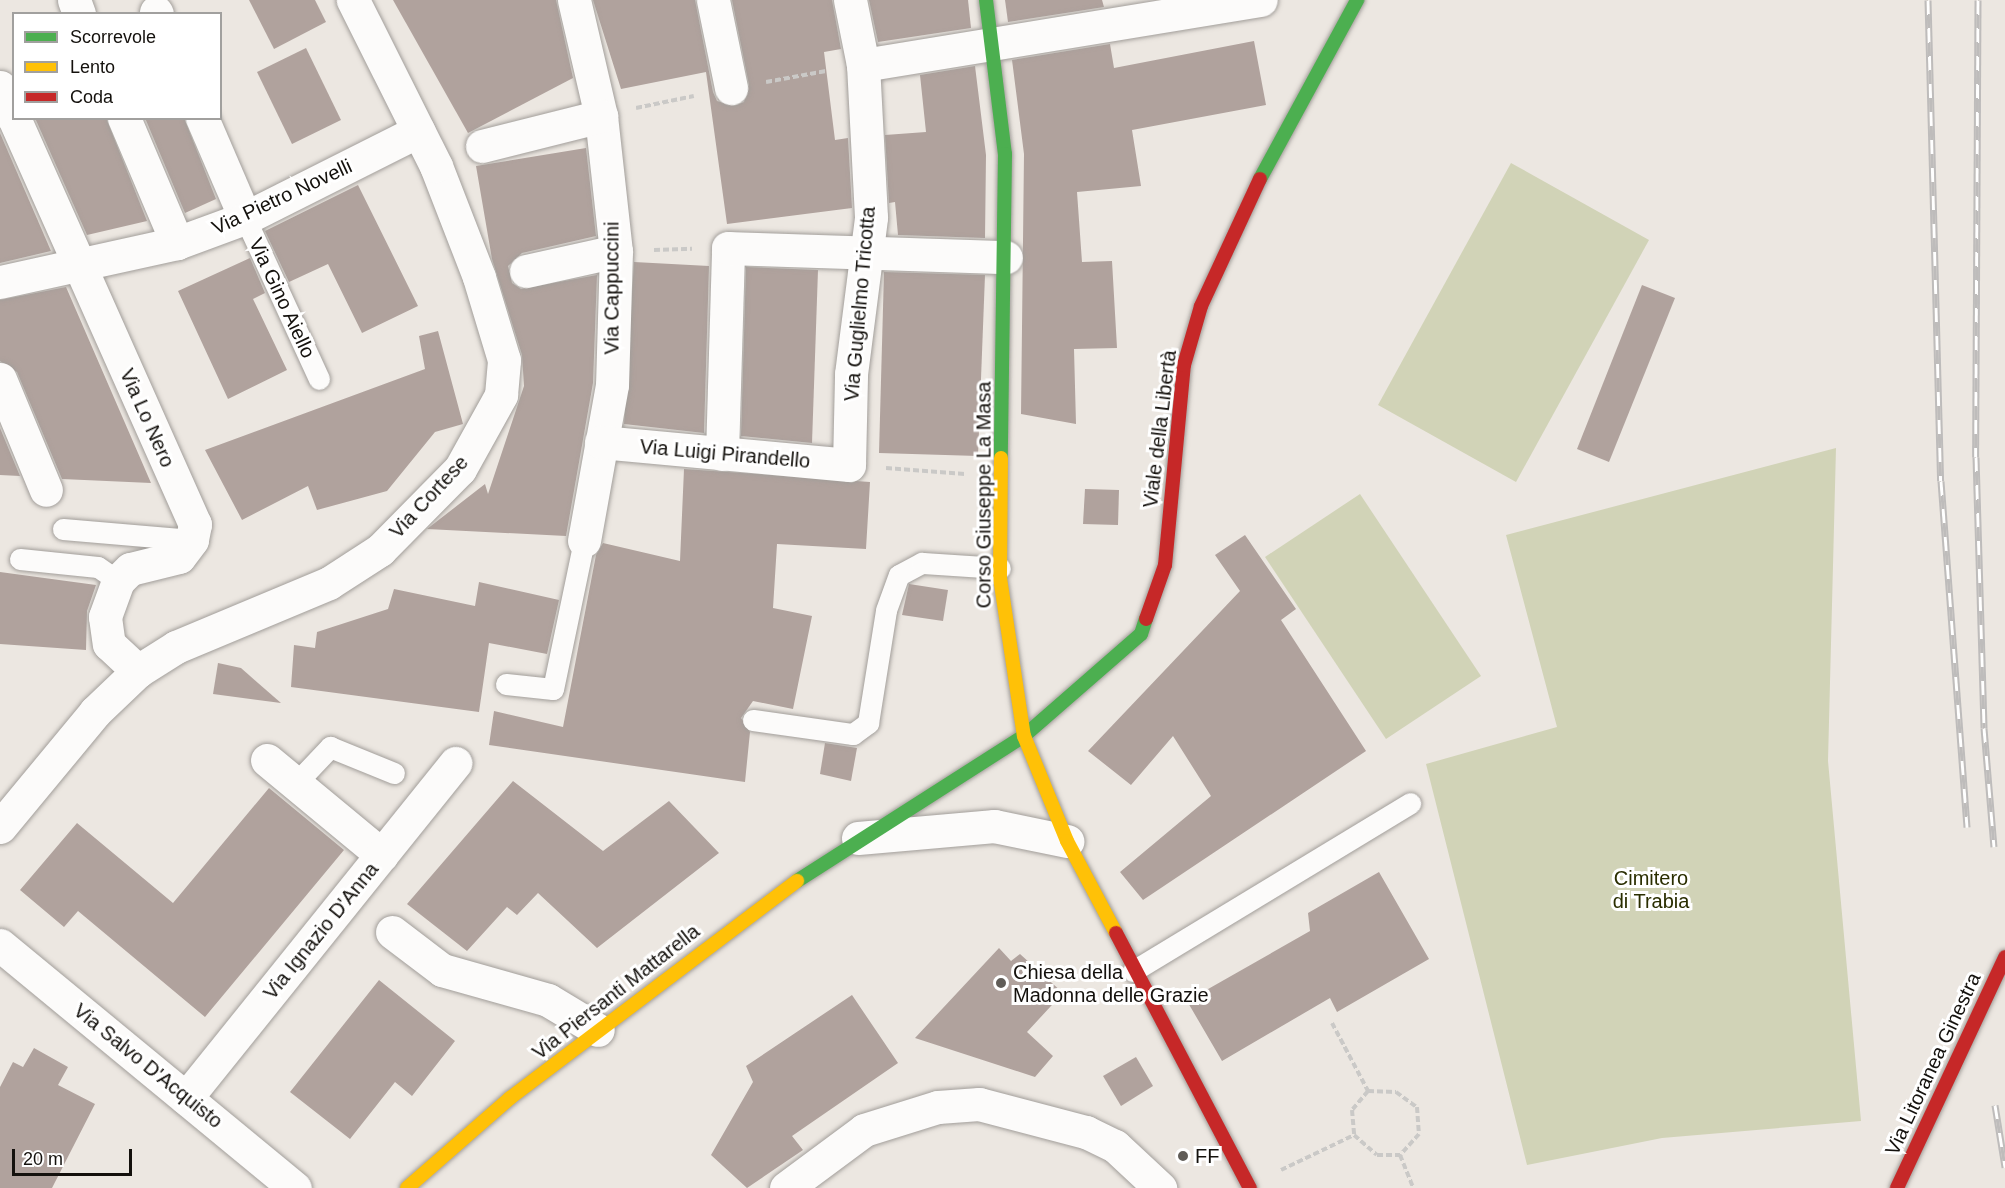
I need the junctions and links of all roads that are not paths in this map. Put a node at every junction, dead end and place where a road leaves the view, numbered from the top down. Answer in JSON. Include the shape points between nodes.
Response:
{"nodes":[{"id":1,"x":353,"y":0,"type":"edge"},
{"id":2,"x":574,"y":0,"type":"edge"},
{"id":3,"x":713,"y":0,"type":"edge"},
{"id":4,"x":850,"y":0,"type":"edge"},
{"id":5,"x":986,"y":0,"type":"edge"},
{"id":6,"x":1261,"y":0,"type":"edge"},
{"id":7,"x":1357,"y":0,"type":"edge"},
{"id":8,"x":1124,"y":13,"type":"edge"},
{"id":9,"x":993,"y":42,"type":"junction"},
{"id":10,"x":862,"y":65,"type":"junction"},
{"id":11,"x":0,"y":87,"type":"edge"},
{"id":12,"x":731,"y":88,"type":"dead end"},
{"id":13,"x":12,"y":114,"type":"edge"},
{"id":14,"x":601,"y":116,"type":"junction"},
{"id":15,"x":15,"y":120,"type":"edge"},
{"id":16,"x":125,"y":120,"type":"edge"},
{"id":17,"x":203,"y":120,"type":"edge"},
{"id":18,"x":418,"y":131,"type":"junction"},
{"id":19,"x":482,"y":146,"type":"dead end"},
{"id":20,"x":245,"y":218,"type":"junction"},
{"id":21,"x":177,"y":243,"type":"junction"},
{"id":22,"x":867,"y":250,"type":"junction"},
{"id":23,"x":616,"y":251,"type":"junction"},
{"id":24,"x":1006,"y":257,"type":"junction"},
{"id":25,"x":77,"y":265,"type":"junction"},
{"id":26,"x":526,"y":271,"type":"dead end"},
{"id":27,"x":0,"y":282,"type":"edge"},
{"id":28,"x":0,"y":379,"type":"edge"},
{"id":29,"x":319,"y":379,"type":"dead end"},
{"id":30,"x":601,"y":442,"type":"junction"},
{"id":31,"x":722,"y":454,"type":"junction"},
{"id":32,"x":849,"y":465,"type":"joint"},
{"id":33,"x":46,"y":490,"type":"dead end"},
{"id":34,"x":63,"y":529,"type":"dead end"},
{"id":35,"x":192,"y":540,"type":"junction"},
{"id":36,"x":584,"y":540,"type":"joint"},
{"id":37,"x":20,"y":559,"type":"dead end"},
{"id":38,"x":1000,"y":568,"type":"junction"},
{"id":39,"x":118,"y":581,"type":"junction"},
{"id":40,"x":138,"y":671,"type":"junction"},
{"id":41,"x":506,"y":684,"type":"dead end"},
{"id":42,"x":753,"y":720,"type":"dead end"},
{"id":43,"x":1024,"y":736,"type":"junction"},
{"id":44,"x":267,"y":760,"type":"dead end"},
{"id":45,"x":455,"y":763,"type":"dead end"},
{"id":46,"x":394,"y":773,"type":"dead end"},
{"id":47,"x":296,"y":783,"type":"junction"},
{"id":48,"x":1410,"y":803,"type":"dead end"},
{"id":49,"x":0,"y":827,"type":"edge"},
{"id":50,"x":858,"y":838,"type":"junction"},
{"id":51,"x":1067,"y":841,"type":"junction"},
{"id":52,"x":382,"y":855,"type":"junction"},
{"id":53,"x":392,"y":932,"type":"dead end"},
{"id":54,"x":0,"y":945,"type":"edge"},
{"id":55,"x":2005,"y":957,"type":"edge"},
{"id":56,"x":1133,"y":971,"type":"junction"},
{"id":57,"x":598,"y":1030,"type":"junction"},
{"id":58,"x":186,"y":1098,"type":"junction"},
{"id":59,"x":1249,"y":1187,"type":"edge"},
{"id":60,"x":295,"y":1188,"type":"edge"},
{"id":61,"x":407,"y":1188,"type":"edge"},
{"id":62,"x":786,"y":1188,"type":"edge"},
{"id":63,"x":1160,"y":1188,"type":"edge"},
{"id":64,"x":1897,"y":1188,"type":"edge"}],
"edges":[{"from":1,"to":18,"type":"street","name":"Via Cortese"},
{"from":2,"to":14,"type":"street","name":"Via Cappuccini"},
{"from":3,"to":12,"type":"street"},
{"from":4,"to":10,"type":"street","name":"Via Guglielmo Tricotta"},
{"from":5,"to":9,"type":"street","name":"Corso Giuseppe La Masa"},
{"from":6,"to":8,"type":"street"},
{"from":7,"to":43,"type":"street","name":"Viale della Libertà","via":[[1270,156],[1201,306],[1184,365],[1165,565],[1141,634]]},
{"from":8,"to":9,"type":"street"},
{"from":9,"to":10,"type":"street"},
{"from":9,"to":24,"type":"street","name":"Corso Giuseppe La Masa","via":[[1005,154]]},
{"from":10,"to":22,"type":"street","name":"Via Guglielmo Tricotta","via":[[871,217]]},
{"from":11,"to":13,"type":"street","name":"Via Lo Nero"},
{"from":14,"to":19,"type":"street"},
{"from":14,"to":23,"type":"street","name":"Via Cappuccini"},
{"from":15,"to":25,"type":"street","name":"Via Lo Nero"},
{"from":16,"to":21,"type":"street"},
{"from":17,"to":20,"type":"street","name":"Via Gino Aiello"},
{"from":18,"to":20,"type":"street","name":"Via Pietro Novelli"},
{"from":18,"to":40,"type":"street","name":"Via Cortese","via":[[479,276],[504,360],[501,395],[483,432],[460,469],[380,550],[329,583],[176,646]]},
{"from":20,"to":21,"type":"street","name":"Via Pietro Novelli"},
{"from":20,"to":29,"type":"lane","name":"Via Gino Aiello"},
{"from":21,"to":25,"type":"street","name":"Via Pietro Novelli"},
{"from":22,"to":24,"type":"street"},
{"from":22,"to":31,"type":"street","via":[[728,248]]},
{"from":22,"to":32,"type":"street","name":"Via Guglielmo Tricotta","via":[[851,374]]},
{"from":23,"to":26,"type":"street"},
{"from":23,"to":30,"type":"street","name":"Via Cappuccini","via":[[612,385]]},
{"from":24,"to":38,"type":"street","name":"Corso Giuseppe La Masa"},
{"from":25,"to":27,"type":"street","name":"Via Pietro Novelli"},
{"from":25,"to":35,"type":"street","name":"Via Lo Nero","via":[[195,524]]},
{"from":28,"to":33,"type":"street"},
{"from":30,"to":31,"type":"street","name":"Via Luigi Pirandello"},
{"from":30,"to":36,"type":"street","name":"Via Cappuccini"},
{"from":31,"to":32,"type":"street","name":"Via Luigi Pirandello"},
{"from":34,"to":35,"type":"lane"},
{"from":35,"to":39,"type":"street","via":[[179,557],[130,569]]},
{"from":36,"to":41,"type":"lane","via":[[553,689]]},
{"from":37,"to":39,"type":"lane","via":[[98,567]]},
{"from":38,"to":42,"type":"lane","via":[[922,564],[899,575],[886,610],[868,723],[853,734]]},
{"from":38,"to":43,"type":"street","name":"Corso Giuseppe La Masa","via":[[1007,649]]},
{"from":39,"to":40,"type":"street","via":[[105,617],[109,644]]},
{"from":40,"to":49,"type":"street","name":"Via Cortese","via":[[95,712]]},
{"from":43,"to":50,"type":"street","name":"Viale della Libertà"},
{"from":43,"to":51,"type":"street","name":"Corso Giuseppe La Masa"},
{"from":44,"to":47,"type":"street"},
{"from":45,"to":52,"type":"street","name":"Via Ignazio D'Anna"},
{"from":46,"to":47,"type":"lane","via":[[330,747]]},
{"from":47,"to":52,"type":"street"},
{"from":48,"to":56,"type":"lane"},
{"from":50,"to":51,"type":"street","via":[[994,826]]},
{"from":50,"to":57,"type":"street","name":"Via Piersanti Mattarella"},
{"from":51,"to":56,"type":"street","name":"Corso Giuseppe La Masa"},
{"from":52,"to":58,"type":"street","name":"Via Ignazio D'Anna"},
{"from":53,"to":57,"type":"street","via":[[442,970],[548,1000]]},
{"from":54,"to":58,"type":"street","name":"Via Salvo D'Acquisto"},
{"from":55,"to":64,"type":"street","name":"Via Litoranea Ginestra"},
{"from":56,"to":59,"type":"street","name":"Corso Giuseppe La Masa"},
{"from":57,"to":61,"type":"street","name":"Via Piersanti Mattarella"},
{"from":58,"to":60,"type":"street","name":"Via Salvo D'Acquisto"},
{"from":62,"to":63,"type":"street","via":[[864,1130],[938,1107],[979,1104],[1086,1132],[1133,1159]]}]}
